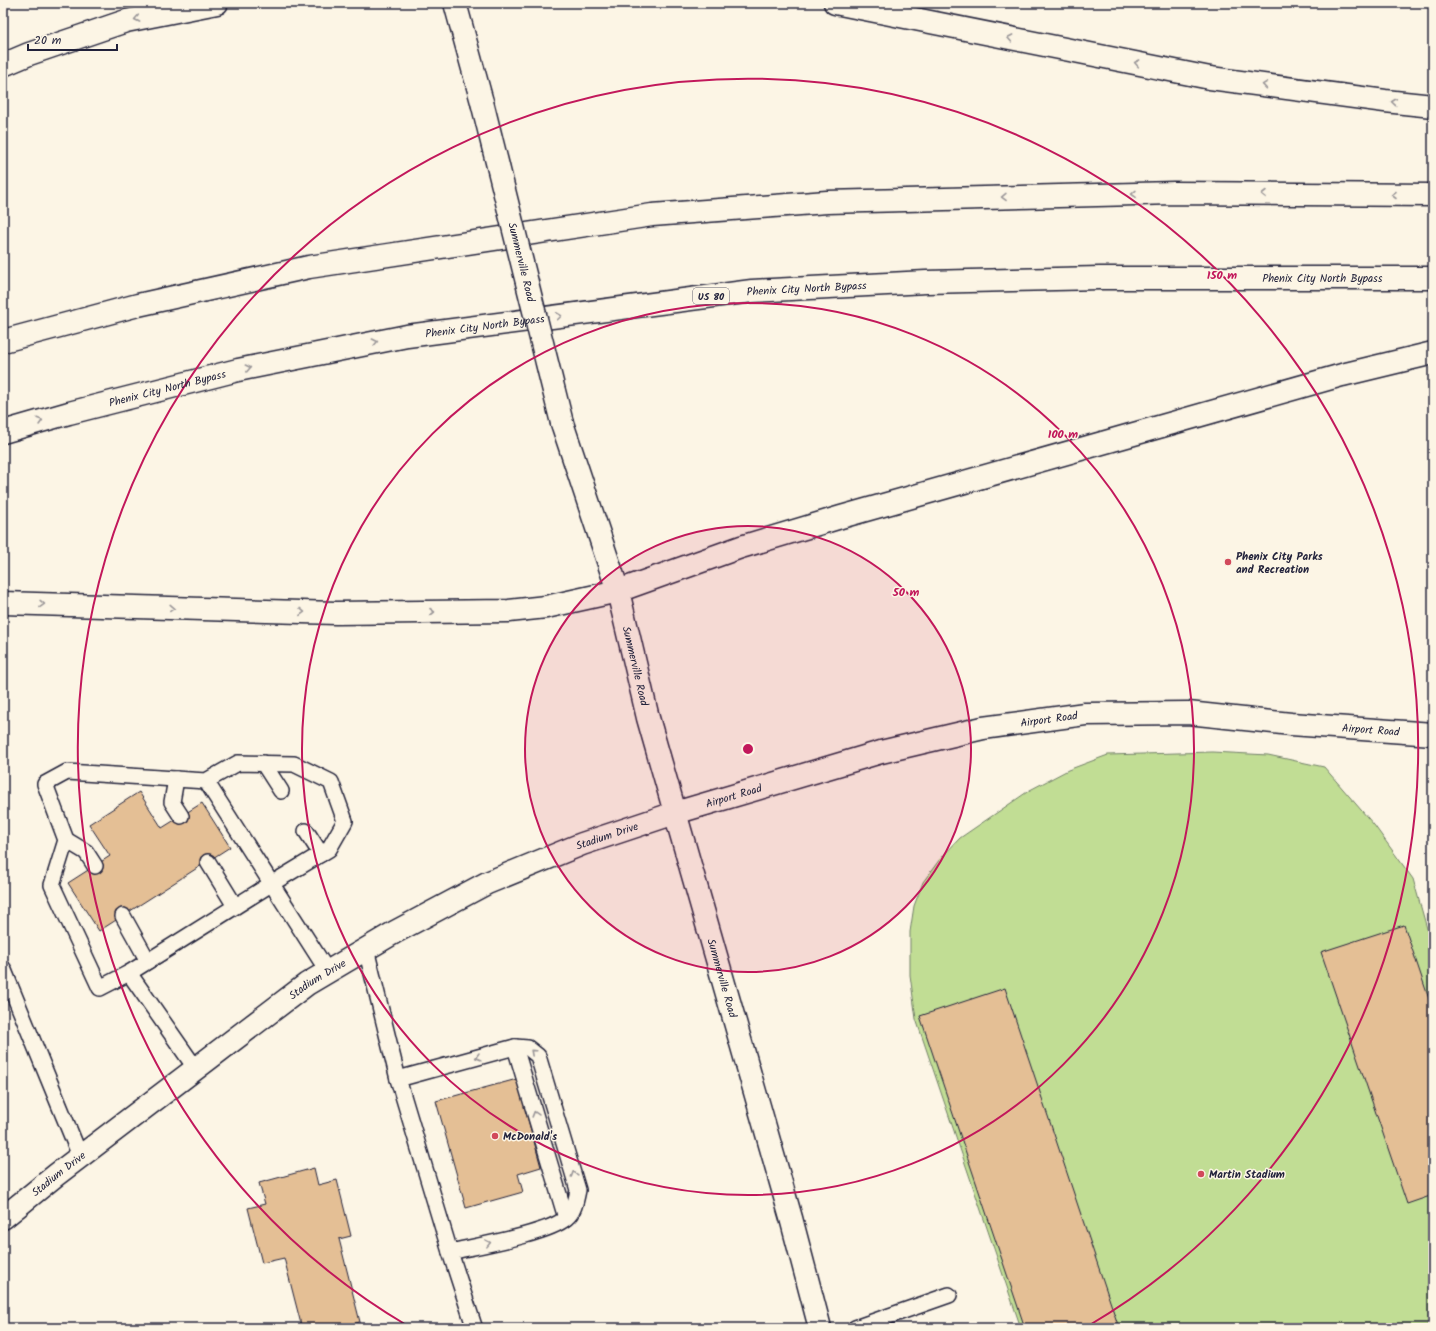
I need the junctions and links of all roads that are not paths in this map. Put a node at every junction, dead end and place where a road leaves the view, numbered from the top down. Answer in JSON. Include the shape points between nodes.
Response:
{"nodes":[{"id":1,"x":217,"y":3,"type":"edge"},
{"id":2,"x":455,"y":3,"type":"edge"},
{"id":3,"x":835,"y":3,"type":"edge"},
{"id":4,"x":3,"y":65,"type":"edge"},
{"id":5,"x":1433,"y":106,"type":"edge"},
{"id":6,"x":1433,"y":195,"type":"edge"},
{"id":7,"x":1433,"y":278,"type":"edge"},
{"id":8,"x":3,"y":341,"type":"edge"},
{"id":9,"x":1433,"y":353,"type":"edge"},
{"id":10,"x":3,"y":432,"type":"edge"},
{"id":11,"x":618,"y":591,"type":"junction"},
{"id":12,"x":3,"y":603,"type":"edge"},
{"id":13,"x":1433,"y":734,"type":"edge"},
{"id":14,"x":263,"y":763,"type":"junction"},
{"id":15,"x":176,"y":779,"type":"junction"},
{"id":16,"x":206,"y":781,"type":"junction"},
{"id":17,"x":281,"y":791,"type":"dead end"},
{"id":18,"x":675,"y":813,"type":"junction"},
{"id":19,"x":181,"y":816,"type":"dead end"},
{"id":20,"x":306,"y":831,"type":"dead end"},
{"id":21,"x":66,"y":840,"type":"junction"},
{"id":22,"x":321,"y":854,"type":"junction"},
{"id":23,"x":208,"y":862,"type":"dead end"},
{"id":24,"x":94,"y":866,"type":"dead end"},
{"id":25,"x":271,"y":884,"type":"junction"},
{"id":26,"x":235,"y":906,"type":"junction"},
{"id":27,"x":123,"y":916,"type":"dead end"},
{"id":28,"x":366,"y":949,"type":"junction"},
{"id":29,"x":148,"y":961,"type":"junction"},
{"id":30,"x":3,"y":968,"type":"edge"},
{"id":31,"x":328,"y":972,"type":"junction"},
{"id":32,"x":129,"y":973,"type":"junction"},
{"id":33,"x":515,"y":1047,"type":"junction"},
{"id":34,"x":196,"y":1069,"type":"junction"},
{"id":35,"x":398,"y":1079,"type":"junction"},
{"id":36,"x":80,"y":1156,"type":"junction"},
{"id":37,"x":3,"y":1218,"type":"edge"},
{"id":38,"x":566,"y":1218,"type":"junction"},
{"id":39,"x":450,"y":1252,"type":"junction"},
{"id":40,"x":948,"y":1295,"type":"dead end"},
{"id":41,"x":474,"y":1326,"type":"dead end"},
{"id":42,"x":820,"y":1328,"type":"edge"},
{"id":43,"x":855,"y":1328,"type":"edge"}],
"edges":[{"from":1,"to":4,"type":"main road","one_way":true,"via":[[126,21]]},
{"from":2,"to":11,"type":"main road","name":"Summerville Road","bridge":true,"via":[[562,423]]},
{"from":5,"to":3,"type":"main road","one_way":true,"via":[[1210,78]]},
{"from":6,"to":8,"type":"main road","one_way":true,"via":[[1174,193],[826,202],[652,215],[309,267],[138,305]]},
{"from":10,"to":7,"type":"main road","name":"Phenix City North Bypass","number":"US 80","one_way":true,"via":[[238,370],[407,336],[752,291],[926,282]]},
{"from":9,"to":11,"type":"main road","via":[[1342,376],[741,546]]},
{"from":12,"to":11,"type":"main road","one_way":true,"via":[[336,613],[509,611],[546,607]]},
{"from":11,"to":18,"type":"main road","name":"Summerville Road","via":[[648,718]]},
{"from":13,"to":18,"type":"main road","name":"Airport Road","via":[[1291,724],[1188,713],[1085,714],[983,728],[881,752]]},
{"from":14,"to":16,"type":"lane","via":[[238,762]]},
{"from":14,"to":17,"type":"lane"},
{"from":14,"to":22,"type":"lane","via":[[294,764],[331,782],[344,821],[329,849]]},
{"from":15,"to":16,"type":"lane"},
{"from":15,"to":19,"type":"lane","via":[[172,802]]},
{"from":15,"to":21,"type":"lane","via":[[67,772],[45,784]]},
{"from":16,"to":25,"type":"lane"},
{"from":18,"to":28,"type":"main road","name":"Stadium Drive","via":[[582,844],[487,883]]},
{"from":18,"to":42,"type":"main road","name":"Summerville Road"},
{"from":20,"to":22,"type":"lane"},
{"from":21,"to":24,"type":"lane","via":[[86,852]]},
{"from":21,"to":32,"type":"lane","via":[[52,885],[100,988]]},
{"from":22,"to":25,"type":"lane"},
{"from":23,"to":26,"type":"lane"},
{"from":25,"to":26,"type":"lane"},
{"from":25,"to":31,"type":"lane"},
{"from":26,"to":29,"type":"lane"},
{"from":27,"to":29,"type":"lane"},
{"from":28,"to":31,"type":"main road","name":"Stadium Drive"},
{"from":28,"to":35,"type":"lane"},
{"from":29,"to":32,"type":"lane"},
{"from":30,"to":36,"type":"lane"},
{"from":31,"to":34,"type":"main road","name":"Stadium Drive","via":[[307,984]]},
{"from":32,"to":34,"type":"lane"},
{"from":33,"to":35,"type":"lane","one_way":true},
{"from":38,"to":33,"type":"lane","one_way":true},
{"from":38,"to":33,"type":"lane","one_way":true,"via":[[573,1208],[578,1190],[538,1056],[528,1048]]},
{"from":34,"to":36,"type":"main road","name":"Stadium Drive"},
{"from":35,"to":39,"type":"lane"},
{"from":36,"to":37,"type":"main road","name":"Stadium Drive"},
{"from":39,"to":38,"type":"lane","one_way":true,"via":[[540,1230]]},
{"from":39,"to":41,"type":"lane"},
{"from":40,"to":43,"type":"lane"}]}
